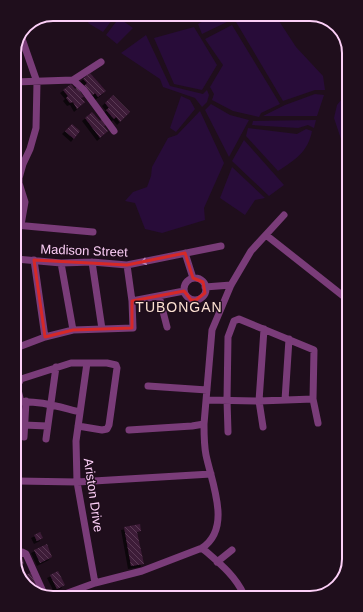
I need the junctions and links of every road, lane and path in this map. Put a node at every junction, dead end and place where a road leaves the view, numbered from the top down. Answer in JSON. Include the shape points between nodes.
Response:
{"nodes":[{"id":1,"x":23,"y":42,"type":"edge"},
{"id":2,"x":101,"y":62,"type":"dead end"},
{"id":3,"x":73,"y":80,"type":"junction"},
{"id":4,"x":21,"y":82,"type":"edge"},
{"id":5,"x":37,"y":82,"type":"junction"},
{"id":6,"x":114,"y":131,"type":"dead end"},
{"id":7,"x":21,"y":172,"type":"edge"},
{"id":8,"x":21,"y":189,"type":"edge"},
{"id":9,"x":21,"y":215,"type":"edge"},
{"id":10,"x":284,"y":215,"type":"dead end"},
{"id":11,"x":21,"y":225,"type":"edge"},
{"id":12,"x":94,"y":232,"type":"dead end"},
{"id":13,"x":266,"y":235,"type":"junction"},
{"id":14,"x":221,"y":246,"type":"dead end"},
{"id":15,"x":185,"y":253,"type":"junction"},
{"id":16,"x":21,"y":259,"type":"edge"},
{"id":17,"x":34,"y":260,"type":"junction"},
{"id":18,"x":92,"y":262,"type":"junction"},
{"id":19,"x":61,"y":263,"type":"junction"},
{"id":20,"x":127,"y":265,"type":"junction"},
{"id":21,"x":193,"y":278,"type":"junction"},
{"id":22,"x":231,"y":285,"type":"junction"},
{"id":23,"x":205,"y":287,"type":"junction"},
{"id":24,"x":184,"y":291,"type":"junction"},
{"id":25,"x":160,"y":296,"type":"junction"},
{"id":26,"x":342,"y":296,"type":"edge"},
{"id":27,"x":132,"y":301,"type":"junction"},
{"id":28,"x":167,"y":327,"type":"dead end"},
{"id":29,"x":102,"y":329,"type":"junction"},
{"id":30,"x":264,"y":329,"type":"junction"},
{"id":31,"x":73,"y":330,"type":"junction"},
{"id":32,"x":45,"y":337,"type":"junction"},
{"id":33,"x":289,"y":339,"type":"junction"},
{"id":34,"x":21,"y":346,"type":"edge"},
{"id":35,"x":87,"y":363,"type":"junction"},
{"id":36,"x":56,"y":367,"type":"junction"},
{"id":37,"x":21,"y":379,"type":"edge"},
{"id":38,"x":148,"y":386,"type":"dead end"},
{"id":39,"x":207,"y":390,"type":"junction"},
{"id":40,"x":313,"y":399,"type":"junction"},
{"id":41,"x":207,"y":400,"type":"junction"},
{"id":42,"x":227,"y":400,"type":"junction"},
{"id":43,"x":285,"y":400,"type":"junction"},
{"id":44,"x":258,"y":401,"type":"junction"},
{"id":45,"x":21,"y":402,"type":"edge"},
{"id":46,"x":50,"y":404,"type":"junction"},
{"id":47,"x":80,"y":412,"type":"junction"},
{"id":48,"x":318,"y":423,"type":"dead end"},
{"id":49,"x":204,"y":424,"type":"junction"},
{"id":50,"x":24,"y":425,"type":"junction"},
{"id":51,"x":47,"y":426,"type":"junction"},
{"id":52,"x":78,"y":426,"type":"junction"},
{"id":53,"x":263,"y":427,"type":"dead end"},
{"id":54,"x":129,"y":430,"type":"dead end"},
{"id":55,"x":228,"y":432,"type":"dead end"},
{"id":56,"x":24,"y":437,"type":"dead end"},
{"id":57,"x":46,"y":439,"type":"dead end"},
{"id":58,"x":211,"y":474,"type":"junction"},
{"id":59,"x":21,"y":481,"type":"edge"},
{"id":60,"x":77,"y":482,"type":"junction"},
{"id":61,"x":202,"y":548,"type":"junction"},
{"id":62,"x":232,"y":550,"type":"dead end"},
{"id":63,"x":21,"y":552,"type":"edge"},
{"id":64,"x":217,"y":562,"type":"junction"},
{"id":65,"x":95,"y":582,"type":"junction"},
{"id":66,"x":42,"y":588,"type":"edge"},
{"id":67,"x":72,"y":591,"type":"edge"},
{"id":68,"x":242,"y":591,"type":"edge"}],
"edges":[{"from":1,"to":5,"type":"street"},
{"from":2,"to":3,"type":"street"},
{"from":3,"to":5,"type":"street"},
{"from":3,"to":6,"type":"street","via":[[84,90]]},
{"from":4,"to":5,"type":"street"},
{"from":5,"to":7,"type":"street","via":[[36,128]]},
{"from":8,"to":9,"type":"street","via":[[25,202]]},
{"from":10,"to":13,"type":"street"},
{"from":11,"to":12,"type":"street"},
{"from":13,"to":22,"type":"street","via":[[251,251]]},
{"from":13,"to":26,"type":"street"},
{"from":14,"to":15,"type":"street","name":"Madison Street"},
{"from":15,"to":20,"type":"street","name":"Madison Street","one_way":true},
{"from":15,"to":21,"type":"street"},
{"from":16,"to":17,"type":"street","name":"Madison Street"},
{"from":17,"to":19,"type":"street","name":"Madison Street"},
{"from":17,"to":32,"type":"street"},
{"from":18,"to":19,"type":"street","name":"Madison Street"},
{"from":18,"to":20,"type":"street","name":"Madison Street"},
{"from":18,"to":29,"type":"street"},
{"from":19,"to":31,"type":"street"},
{"from":20,"to":27,"type":"street"},
{"from":21,"to":23,"type":"street","via":[[203,282]]},
{"from":21,"to":24,"type":"street","via":[[184,285]]},
{"from":22,"to":23,"type":"street"},
{"from":22,"to":39,"type":"street","via":[[212,330]]},
{"from":23,"to":24,"type":"street","via":[[202,298],[196,300],[191,300]]},
{"from":24,"to":25,"type":"street"},
{"from":25,"to":27,"type":"street"},
{"from":25,"to":28,"type":"street"},
{"from":27,"to":29,"type":"street","via":[[132,328]]},
{"from":29,"to":31,"type":"street"},
{"from":30,"to":33,"type":"street"},
{"from":30,"to":42,"type":"street","via":[[239,319],[234,321],[228,337]]},
{"from":30,"to":44,"type":"street"},
{"from":31,"to":32,"type":"street"},
{"from":32,"to":34,"type":"street"},
{"from":33,"to":40,"type":"street","via":[[314,350]]},
{"from":33,"to":43,"type":"street"},
{"from":35,"to":36,"type":"street","via":[[71,363]]},
{"from":35,"to":47,"type":"street","name":"Ariston Drive"},
{"from":35,"to":52,"type":"street","via":[[116,365],[109,425],[106,430]]},
{"from":36,"to":37,"type":"street"},
{"from":36,"to":46,"type":"street"},
{"from":38,"to":39,"type":"street"},
{"from":39,"to":41,"type":"street"},
{"from":40,"to":43,"type":"street"},
{"from":40,"to":48,"type":"street"},
{"from":41,"to":42,"type":"street"},
{"from":41,"to":49,"type":"street"},
{"from":42,"to":44,"type":"street"},
{"from":42,"to":55,"type":"street"},
{"from":43,"to":44,"type":"street"},
{"from":44,"to":53,"type":"street"},
{"from":45,"to":46,"type":"street"},
{"from":45,"to":50,"type":"street"},
{"from":46,"to":47,"type":"street"},
{"from":46,"to":51,"type":"street"},
{"from":47,"to":52,"type":"street","name":"Ariston Drive"},
{"from":49,"to":54,"type":"street"},
{"from":49,"to":58,"type":"street"},
{"from":50,"to":51,"type":"street"},
{"from":50,"to":56,"type":"street"},
{"from":51,"to":57,"type":"street"},
{"from":52,"to":60,"type":"street","name":"Ariston Drive"},
{"from":58,"to":60,"type":"street"},
{"from":58,"to":61,"type":"street","via":[[218,519],[216,533]]},
{"from":59,"to":60,"type":"street"},
{"from":60,"to":65,"type":"street","name":"Ariston Drive"},
{"from":61,"to":64,"type":"street"},
{"from":61,"to":65,"type":"street","via":[[142,571]]},
{"from":62,"to":64,"type":"street"},
{"from":63,"to":66,"type":"street","via":[[26,554]]},
{"from":64,"to":68,"type":"street","via":[[226,569]]},
{"from":65,"to":67,"type":"street"}]}
